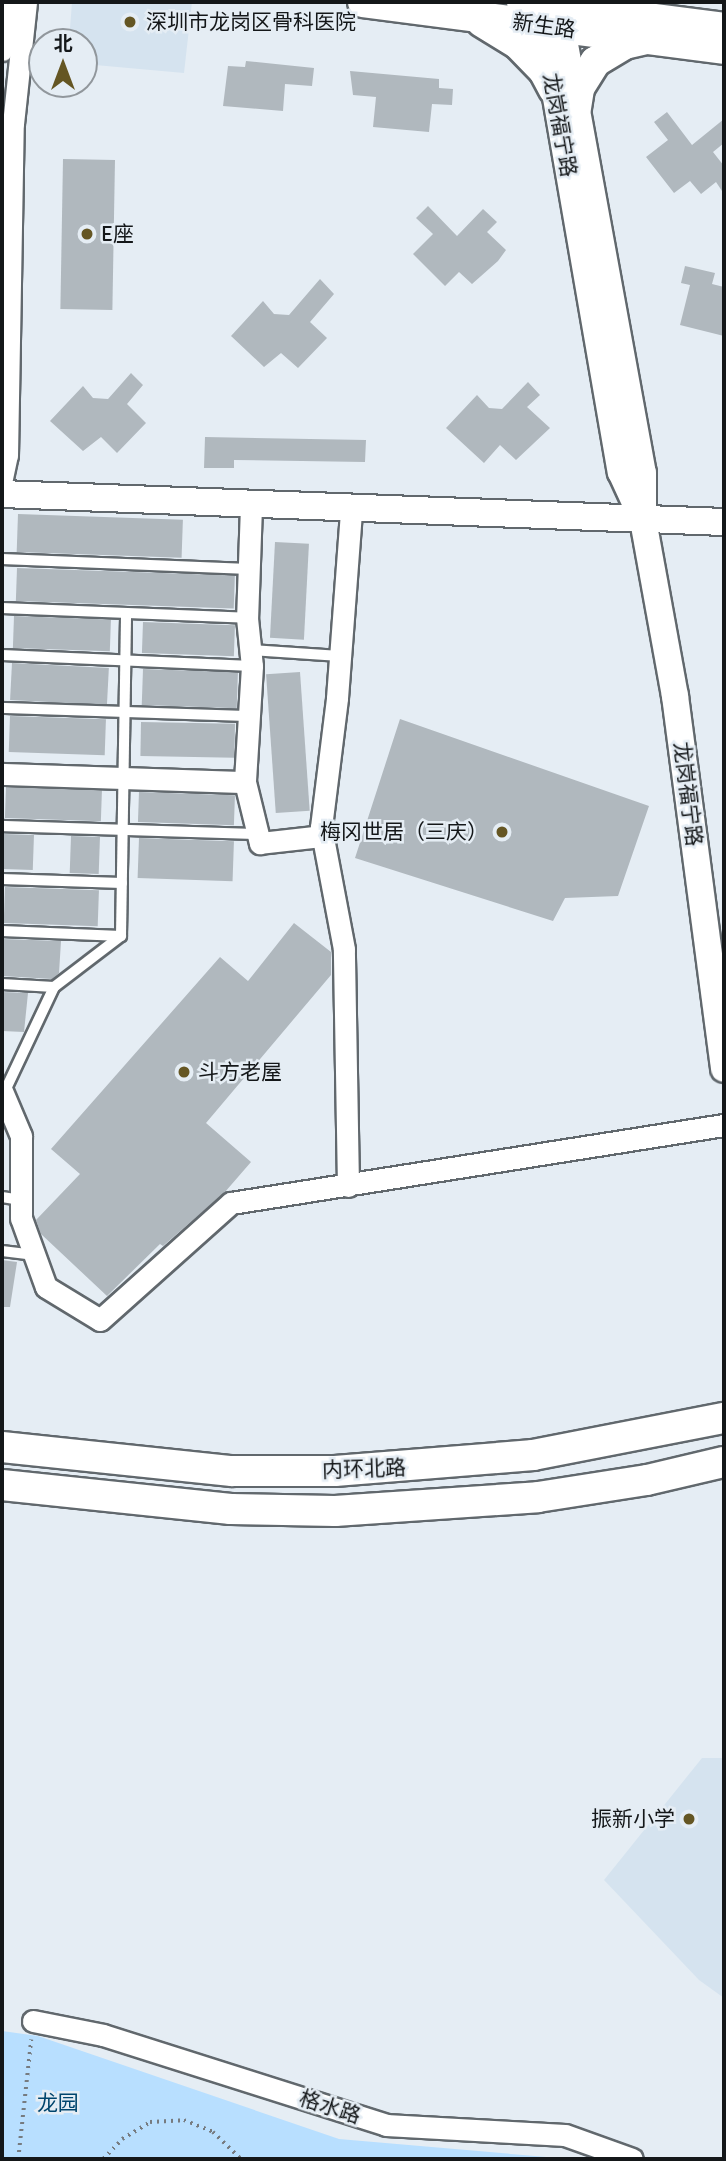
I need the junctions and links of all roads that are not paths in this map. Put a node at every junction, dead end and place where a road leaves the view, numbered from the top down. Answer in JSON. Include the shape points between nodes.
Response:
{"nodes":[{"id":1,"x":8,"y":2,"type":"edge"},
{"id":2,"x":26,"y":2,"type":"edge"},
{"id":3,"x":363,"y":2,"type":"edge"},
{"id":4,"x":541,"y":12,"type":"edge"},
{"id":5,"x":462,"y":15,"type":"junction"},
{"id":6,"x":724,"y":28,"type":"edge"},
{"id":7,"x":646,"y":39,"type":"junction"},
{"id":8,"x":2,"y":50,"type":"edge"},
{"id":9,"x":724,"y":50,"type":"edge"},
{"id":10,"x":565,"y":99,"type":"junction"},
{"id":11,"x":2,"y":478,"type":"edge"},
{"id":12,"x":2,"y":494,"type":"edge"},
{"id":13,"x":251,"y":506,"type":"junction"},
{"id":14,"x":351,"y":511,"type":"junction"},
{"id":15,"x":643,"y":520,"type":"junction"},
{"id":16,"x":724,"y":522,"type":"edge"},
{"id":17,"x":2,"y":559,"type":"edge"},
{"id":18,"x":249,"y":569,"type":"junction"},
{"id":19,"x":2,"y":608,"type":"edge"},
{"id":20,"x":126,"y":613,"type":"junction"},
{"id":21,"x":247,"y":618,"type":"junction"},
{"id":22,"x":2,"y":655,"type":"edge"},
{"id":23,"x":340,"y":656,"type":"junction"},
{"id":24,"x":251,"y":658,"type":"junction"},
{"id":25,"x":125,"y":660,"type":"junction"},
{"id":26,"x":2,"y":708,"type":"edge"},
{"id":27,"x":124,"y":712,"type":"junction"},
{"id":28,"x":250,"y":716,"type":"junction"},
{"id":29,"x":2,"y":774,"type":"edge"},
{"id":30,"x":123,"y":778,"type":"junction"},
{"id":31,"x":245,"y":782,"type":"junction"},
{"id":32,"x":2,"y":826,"type":"edge"},
{"id":33,"x":122,"y":830,"type":"junction"},
{"id":34,"x":258,"y":834,"type":"junction"},
{"id":35,"x":323,"y":836,"type":"junction"},
{"id":36,"x":2,"y":879,"type":"edge"},
{"id":37,"x":122,"y":883,"type":"junction"},
{"id":38,"x":2,"y":931,"type":"edge"},
{"id":39,"x":121,"y":936,"type":"junction"},
{"id":40,"x":2,"y":984,"type":"edge"},
{"id":41,"x":54,"y":987,"type":"junction"},
{"id":42,"x":724,"y":1069,"type":"edge"},
{"id":43,"x":3,"y":1093,"type":"edge"},
{"id":44,"x":724,"y":1125,"type":"edge"},
{"id":45,"x":348,"y":1186,"type":"junction"},
{"id":46,"x":11,"y":1199,"type":"edge"},
{"id":47,"x":2,"y":1251,"type":"edge"},
{"id":48,"x":34,"y":1255,"type":"junction"},
{"id":49,"x":724,"y":1418,"type":"edge"},
{"id":50,"x":2,"y":1447,"type":"edge"},
{"id":51,"x":724,"y":1462,"type":"edge"},
{"id":52,"x":2,"y":1485,"type":"edge"},
{"id":53,"x":33,"y":2021,"type":"road end"},
{"id":54,"x":632,"y":2159,"type":"edge"}],
"edges":[{"from":1,"to":8,"type":"street"},
{"from":2,"to":11,"type":"street","via":[[13,124],[7,455]]},
{"from":3,"to":5,"type":"main road","name":"新生路"},
{"from":4,"to":5,"type":"main road","name":"新生路"},
{"from":4,"to":6,"type":"main road","name":"新生路"},
{"from":4,"to":7,"type":"main road","name":"新生路"},
{"from":4,"to":10,"type":"street","name":"龙岗福宁路"},
{"from":5,"to":10,"type":"main road","via":[[519,44]]},
{"from":7,"to":9,"type":"main road","name":"新生路"},
{"from":7,"to":10,"type":"main road","via":[[625,44],[595,62],[579,88]]},
{"from":10,"to":15,"type":"street","name":"龙岗福宁路","via":[[621,471]]},
{"from":12,"to":13,"type":"street"},
{"from":13,"to":14,"type":"street"},
{"from":13,"to":18,"type":"street"},
{"from":14,"to":15,"type":"street"},
{"from":14,"to":23,"type":"street"},
{"from":15,"to":16,"type":"street"},
{"from":15,"to":42,"type":"street","name":"龙岗福宁路","via":[[675,696]]},
{"from":17,"to":18,"type":"lane"},
{"from":18,"to":21,"type":"street"},
{"from":19,"to":20,"type":"lane"},
{"from":20,"to":21,"type":"lane"},
{"from":20,"to":25,"type":"lane"},
{"from":21,"to":24,"type":"street"},
{"from":22,"to":25,"type":"lane"},
{"from":23,"to":24,"type":"lane"},
{"from":23,"to":35,"type":"street"},
{"from":24,"to":25,"type":"lane"},
{"from":24,"to":28,"type":"street"},
{"from":25,"to":27,"type":"lane"},
{"from":26,"to":27,"type":"lane"},
{"from":27,"to":28,"type":"lane"},
{"from":27,"to":30,"type":"lane"},
{"from":28,"to":31,"type":"street"},
{"from":29,"to":30,"type":"street"},
{"from":30,"to":31,"type":"street"},
{"from":30,"to":33,"type":"lane"},
{"from":31,"to":34,"type":"street"},
{"from":32,"to":33,"type":"lane"},
{"from":33,"to":34,"type":"lane"},
{"from":33,"to":37,"type":"lane"},
{"from":34,"to":35,"type":"street","via":[[260,843]]},
{"from":35,"to":45,"type":"street","via":[[344,949]]},
{"from":36,"to":37,"type":"lane"},
{"from":37,"to":39,"type":"lane"},
{"from":38,"to":39,"type":"lane"},
{"from":39,"to":41,"type":"lane"},
{"from":40,"to":41,"type":"lane"},
{"from":41,"to":43,"type":"lane"},
{"from":43,"to":46,"type":"street","via":[[20,1136]]},
{"from":44,"to":45,"type":"street"},
{"from":45,"to":48,"type":"street","via":[[230,1203],[100,1320],[46,1287]]},
{"from":46,"to":48,"type":"street"},
{"from":47,"to":48,"type":"lane"},
{"from":49,"to":50,"type":"main road","name":"内环北路","via":[[533,1455],[335,1471],[232,1471]]},
{"from":51,"to":52,"type":"main road","name":"内环北路","via":[[538,1497],[335,1511],[230,1509]]},
{"from":53,"to":54,"type":"street","name":"格水路","via":[[103,2035],[386,2125],[565,2135]]}]}
